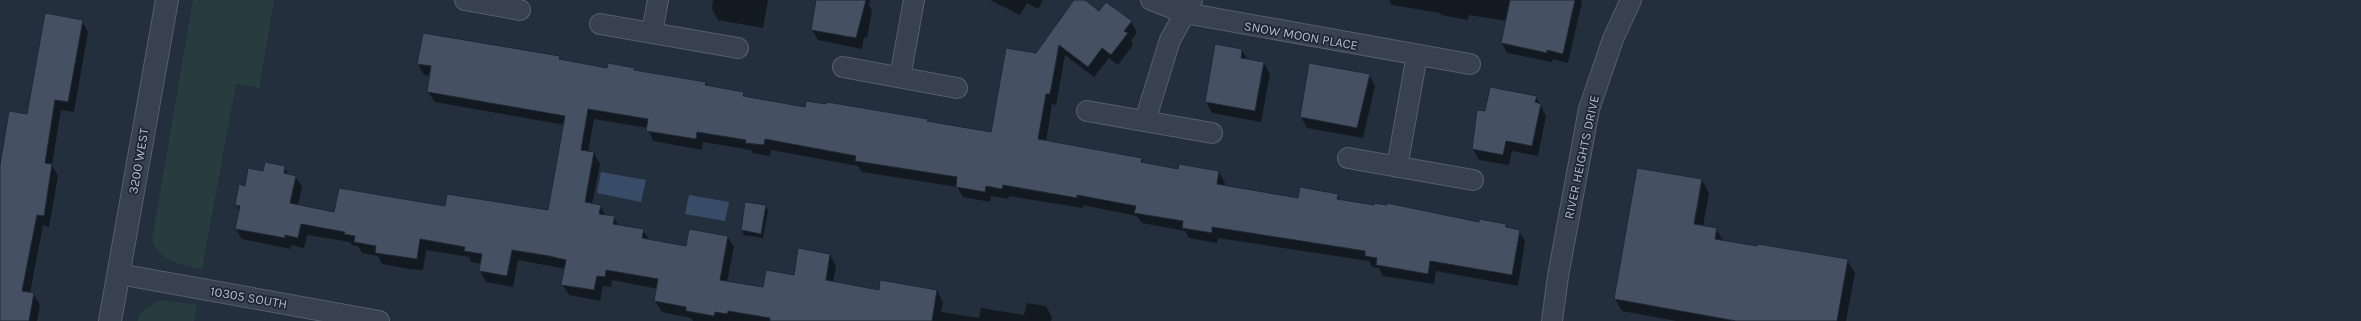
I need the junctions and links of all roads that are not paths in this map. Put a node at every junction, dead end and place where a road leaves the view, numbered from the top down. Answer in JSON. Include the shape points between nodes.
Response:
{"nodes":[{"id":1,"x":167,"y":0,"type":"edge"},
{"id":2,"x":465,"y":0,"type":"edge"},
{"id":3,"x":658,"y":0,"type":"edge"},
{"id":4,"x":914,"y":0,"type":"edge"},
{"id":5,"x":1151,"y":0,"type":"edge"},
{"id":6,"x":1631,"y":0,"type":"edge"},
{"id":7,"x":1189,"y":7,"type":"edge"},
{"id":8,"x":520,"y":10,"type":"dead end"},
{"id":9,"x":600,"y":24,"type":"dead end"},
{"id":10,"x":652,"y":33,"type":"junction"},
{"id":11,"x":738,"y":48,"type":"dead end"},
{"id":12,"x":1417,"y":55,"type":"junction"},
{"id":13,"x":1470,"y":64,"type":"dead end"},
{"id":14,"x":844,"y":67,"type":"dead end"},
{"id":15,"x":900,"y":78,"type":"junction"},
{"id":16,"x":957,"y":88,"type":"dead end"},
{"id":17,"x":1087,"y":111,"type":"dead end"},
{"id":18,"x":1145,"y":121,"type":"junction"},
{"id":19,"x":1212,"y":133,"type":"dead end"},
{"id":20,"x":1348,"y":158,"type":"dead end"},
{"id":21,"x":1397,"y":167,"type":"junction"},
{"id":22,"x":1473,"y":180,"type":"dead end"},
{"id":23,"x":119,"y":274,"type":"junction"},
{"id":24,"x":110,"y":321,"type":"edge"},
{"id":25,"x":379,"y":321,"type":"edge"},
{"id":26,"x":1552,"y":321,"type":"edge"}],
"edges":[{"from":1,"to":23,"type":"street","name":"3200 WEST"},
{"from":2,"to":8,"type":"street"},
{"from":3,"to":10,"type":"street"},
{"from":4,"to":15,"type":"street"},
{"from":5,"to":7,"type":"street","name":"SNOW MOON PLACE"},
{"from":6,"to":26,"type":"street","name":"RIVER HEIGHTS DRIVE","via":[[1610,46],[1589,109]]},
{"from":7,"to":12,"type":"street","name":"SNOW MOON PLACE"},
{"from":7,"to":18,"type":"street","via":[[1170,40]]},
{"from":9,"to":10,"type":"street"},
{"from":10,"to":11,"type":"street"},
{"from":12,"to":13,"type":"street","name":"SNOW MOON PLACE"},
{"from":12,"to":21,"type":"street"},
{"from":14,"to":15,"type":"street"},
{"from":15,"to":16,"type":"street"},
{"from":17,"to":18,"type":"street"},
{"from":18,"to":19,"type":"street"},
{"from":20,"to":21,"type":"street"},
{"from":21,"to":22,"type":"street"},
{"from":23,"to":24,"type":"street","name":"3200 WEST"},
{"from":23,"to":25,"type":"street","name":"10305 SOUTH"}]}
